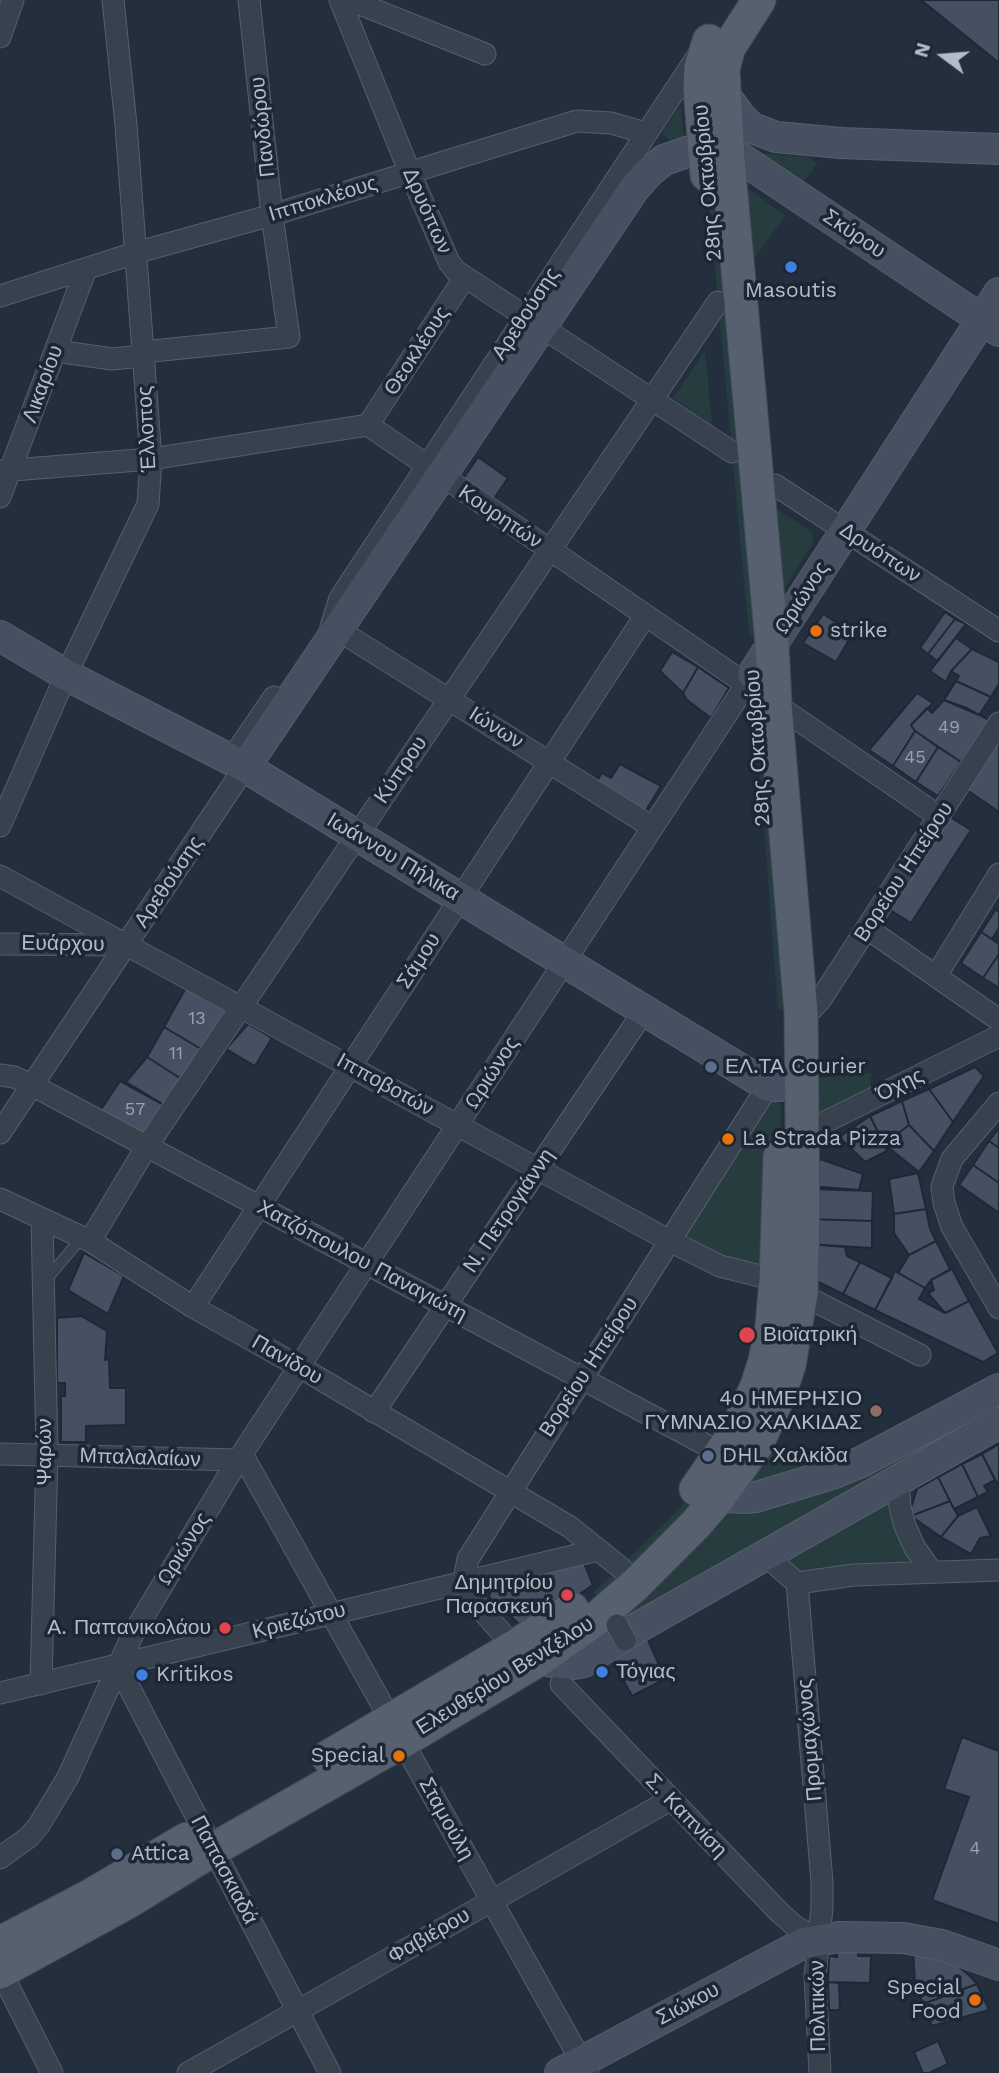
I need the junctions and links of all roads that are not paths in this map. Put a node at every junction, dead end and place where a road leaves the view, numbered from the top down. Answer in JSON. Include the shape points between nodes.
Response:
{"nodes":[{"id":1,"x":13,"y":0,"type":"edge"},
{"id":2,"x":113,"y":0,"type":"edge"},
{"id":3,"x":249,"y":0,"type":"edge"},
{"id":4,"x":340,"y":0,"type":"edge"},
{"id":5,"x":350,"y":0,"type":"edge"},
{"id":6,"x":735,"y":0,"type":"edge"},
{"id":7,"x":759,"y":0,"type":"edge"},
{"id":8,"x":711,"y":35,"type":"junction"},
{"id":9,"x":0,"y":37,"type":"edge"},
{"id":10,"x":485,"y":54,"type":"dead end"},
{"id":11,"x":724,"y":94,"type":"junction"},
{"id":12,"x":646,"y":133,"type":"junction"},
{"id":13,"x":716,"y":149,"type":"junction"},
{"id":14,"x":999,"y":149,"type":"edge"},
{"id":15,"x":410,"y":173,"type":"junction"},
{"id":16,"x":272,"y":215,"type":"junction"},
{"id":17,"x":135,"y":253,"type":"junction"},
{"id":18,"x":86,"y":270,"type":"junction"},
{"id":19,"x":465,"y":277,"type":"junction"},
{"id":20,"x":999,"y":293,"type":"edge"},
{"id":21,"x":0,"y":296,"type":"edge"},
{"id":22,"x":718,"y":302,"type":"junction"},
{"id":23,"x":534,"y":320,"type":"junction"},
{"id":24,"x":990,"y":326,"type":"edge"},
{"id":25,"x":56,"y":351,"type":"junction"},
{"id":26,"x":143,"y":354,"type":"junction"},
{"id":27,"x":653,"y":399,"type":"junction"},
{"id":28,"x":368,"y":425,"type":"junction"},
{"id":29,"x":732,"y":452,"type":"junction"},
{"id":30,"x":151,"y":459,"type":"junction"},
{"id":31,"x":5,"y":471,"type":"edge"},
{"id":32,"x":434,"y":472,"type":"junction"},
{"id":33,"x":757,"y":486,"type":"junction"},
{"id":34,"x":0,"y":497,"type":"edge"},
{"id":35,"x":846,"y":530,"type":"junction"},
{"id":36,"x":550,"y":551,"type":"junction"},
{"id":37,"x":645,"y":616,"type":"junction"},
{"id":38,"x":336,"y":628,"type":"junction"},
{"id":39,"x":999,"y":631,"type":"edge"},
{"id":40,"x":0,"y":636,"type":"edge"},
{"id":41,"x":772,"y":645,"type":"junction"},
{"id":42,"x":66,"y":675,"type":"junction"},
{"id":43,"x":757,"y":688,"type":"junction"},
{"id":44,"x":450,"y":699,"type":"junction"},
{"id":45,"x":999,"y":723,"type":"edge"},
{"id":46,"x":550,"y":762,"type":"junction"},
{"id":47,"x":238,"y":764,"type":"junction"},
{"id":48,"x":940,"y":817,"type":"junction"},
{"id":49,"x":0,"y":826,"type":"edge"},
{"id":50,"x":652,"y":827,"type":"junction"},
{"id":51,"x":357,"y":835,"type":"junction"},
{"id":52,"x":999,"y":874,"type":"edge"},
{"id":53,"x":0,"y":876,"type":"edge"},
{"id":54,"x":460,"y":898,"type":"junction"},
{"id":55,"x":868,"y":929,"type":"junction"},
{"id":56,"x":0,"y":944,"type":"edge"},
{"id":57,"x":127,"y":945,"type":"junction"},
{"id":58,"x":564,"y":962,"type":"junction"},
{"id":59,"x":936,"y":976,"type":"junction"},
{"id":60,"x":242,"y":1007,"type":"junction"},
{"id":61,"x":644,"y":1011,"type":"junction"},
{"id":62,"x":801,"y":1013,"type":"junction"},
{"id":63,"x":999,"y":1020,"type":"edge"},
{"id":64,"x":999,"y":1036,"type":"edge"},
{"id":65,"x":350,"y":1066,"type":"junction"},
{"id":66,"x":0,"y":1075,"type":"edge"},
{"id":67,"x":32,"y":1085,"type":"junction"},
{"id":68,"x":774,"y":1086,"type":"junction"},
{"id":69,"x":999,"y":1103,"type":"edge"},
{"id":70,"x":458,"y":1125,"type":"junction"},
{"id":71,"x":0,"y":1133,"type":"edge"},
{"id":72,"x":801,"y":1133,"type":"junction"},
{"id":73,"x":147,"y":1146,"type":"junction"},
{"id":74,"x":538,"y":1168,"type":"junction"},
{"id":75,"x":0,"y":1199,"type":"edge"},
{"id":76,"x":259,"y":1206,"type":"junction"},
{"id":77,"x":42,"y":1219,"type":"junction"},
{"id":78,"x":810,"y":1222,"type":"dead end"},
{"id":79,"x":86,"y":1239,"type":"junction"},
{"id":80,"x":809,"y":1239,"type":"dead end"},
{"id":81,"x":670,"y":1241,"type":"junction"},
{"id":82,"x":367,"y":1264,"type":"junction"},
{"id":83,"x":41,"y":1285,"type":"junction"},
{"id":84,"x":789,"y":1287,"type":"junction"},
{"id":85,"x":445,"y":1306,"type":"junction"},
{"id":86,"x":193,"y":1307,"type":"junction"},
{"id":87,"x":999,"y":1308,"type":"edge"},
{"id":88,"x":920,"y":1355,"type":"dead end"},
{"id":89,"x":300,"y":1367,"type":"junction"},
{"id":90,"x":581,"y":1378,"type":"junction"},
{"id":91,"x":999,"y":1389,"type":"edge"},
{"id":92,"x":374,"y":1412,"type":"junction"},
{"id":93,"x":999,"y":1423,"type":"edge"},
{"id":94,"x":0,"y":1454,"type":"edge"},
{"id":95,"x":723,"y":1454,"type":"junction"},
{"id":96,"x":47,"y":1455,"type":"junction"},
{"id":97,"x":240,"y":1457,"type":"junction"},
{"id":98,"x":898,"y":1480,"type":"junction"},
{"id":99,"x":509,"y":1492,"type":"junction"},
{"id":100,"x":719,"y":1497,"type":"junction"},
{"id":101,"x":765,"y":1555,"type":"junction"},
{"id":102,"x":609,"y":1559,"type":"junction"},
{"id":103,"x":999,"y":1570,"type":"edge"},
{"id":104,"x":932,"y":1572,"type":"junction"},
{"id":105,"x":464,"y":1580,"type":"junction"},
{"id":106,"x":797,"y":1583,"type":"junction"},
{"id":107,"x":331,"y":1613,"type":"junction"},
{"id":108,"x":526,"y":1653,"type":"junction"},
{"id":109,"x":118,"y":1666,"type":"junction"},
{"id":110,"x":41,"y":1684,"type":"junction"},
{"id":111,"x":561,"y":1685,"type":"dead end"},
{"id":112,"x":0,"y":1693,"type":"edge"},
{"id":113,"x":397,"y":1731,"type":"junction"},
{"id":114,"x":670,"y":1800,"type":"junction"},
{"id":115,"x":209,"y":1839,"type":"junction"},
{"id":116,"x":0,"y":1857,"type":"edge"},
{"id":117,"x":492,"y":1900,"type":"junction"},
{"id":118,"x":819,"y":1940,"type":"junction"},
{"id":119,"x":0,"y":1943,"type":"edge"},
{"id":120,"x":999,"y":1965,"type":"edge"},
{"id":121,"x":0,"y":1971,"type":"edge"},
{"id":122,"x":298,"y":2010,"type":"junction"},
{"id":123,"x":577,"y":2069,"type":"edge"},
{"id":124,"x":193,"y":2072,"type":"edge"},
{"id":125,"x":52,"y":2073,"type":"edge"},
{"id":126,"x":330,"y":2073,"type":"edge"},
{"id":127,"x":820,"y":2073,"type":"edge"}],
"edges":[{"from":1,"to":9,"type":"street"},
{"from":2,"to":17,"type":"street","name":"Έλλοπος"},
{"from":3,"to":16,"type":"street","name":"Πανδώρου"},
{"from":4,"to":15,"type":"street","name":"Δρυόπων"},
{"from":5,"to":10,"type":"street"},
{"from":6,"to":8,"type":"main road","name":"Αρεθούσης"},
{"from":7,"to":11,"type":"main road","via":[[729,47],[723,69]]},
{"from":8,"to":12,"type":"street","name":"Αρεθούσης"},
{"from":8,"to":13,"type":"main road","name":"28ης Οκτωβρίου","via":[[701,75],[700,106]]},
{"from":11,"to":13,"type":"main road"},
{"from":11,"to":14,"type":"street","via":[[752,128],[776,137]]},
{"from":12,"to":15,"type":"street","name":"Ιπποκλέους","via":[[611,123],[577,121]]},
{"from":12,"to":23,"type":"street","name":"Αρεθούσης"},
{"from":13,"to":22,"type":"main road","name":"28ης Οκτωβρίου"},
{"from":13,"to":23,"type":"street","name":"Αρεθούσης","via":[[674,155],[649,172]]},
{"from":13,"to":24,"type":"street","name":"Σκύρου"},
{"from":13,"to":33,"type":"main road","name":"28ης Οκτωβρίου"},
{"from":15,"to":16,"type":"street","name":"Ιπποκλέους"},
{"from":15,"to":19,"type":"street","name":"Δρυόπων","via":[[449,261]]},
{"from":16,"to":17,"type":"street","name":"Ιπποκλέους"},
{"from":16,"to":26,"type":"street","name":"Πανδώρου","via":[[289,337]]},
{"from":17,"to":18,"type":"street","name":"Ιπποκλέους"},
{"from":17,"to":26,"type":"street","name":"Έλλοπος"},
{"from":18,"to":21,"type":"street","name":"Ιπποκλέους"},
{"from":18,"to":25,"type":"street","name":"Λικαρίου"},
{"from":19,"to":23,"type":"street","name":"Δρυόπων"},
{"from":19,"to":28,"type":"street","name":"Θεοκλέους"},
{"from":20,"to":24,"type":"street","name":"Ωριώνος"},
{"from":22,"to":27,"type":"street","name":"Κύπρου"},
{"from":22,"to":29,"type":"main road","name":"28ης Οκτωβρίου"},
{"from":23,"to":27,"type":"street","name":"Δρυόπων"},
{"from":23,"to":32,"type":"street","name":"Αρεθούσης"},
{"from":24,"to":35,"type":"street","name":"Ωριώνος"},
{"from":25,"to":26,"type":"street","via":[[112,359]]},
{"from":25,"to":31,"type":"street","name":"Λικαρίου"},
{"from":26,"to":30,"type":"street","name":"Έλλοπος"},
{"from":27,"to":29,"type":"street","name":"Δρυόπων"},
{"from":27,"to":36,"type":"street","name":"Κύπρου"},
{"from":28,"to":30,"type":"street"},
{"from":28,"to":32,"type":"street","name":"Κουρητών"},
{"from":29,"to":43,"type":"main road","name":"28ης Οκτωβρίου"},
{"from":30,"to":31,"type":"street"},
{"from":30,"to":42,"type":"street","name":"Έλλοπος","via":[[148,504]]},
{"from":31,"to":34,"type":"street","name":"Λικαρίου"},
{"from":32,"to":36,"type":"street","name":"Κουρητών"},
{"from":32,"to":38,"type":"street","name":"Αρεθούσης"},
{"from":33,"to":35,"type":"street","name":"Δρυόπων","via":[[775,485]]},
{"from":33,"to":41,"type":"main road","name":"28ης Οκτωβρίου"},
{"from":35,"to":39,"type":"street","name":"Δρυόπων"},
{"from":35,"to":41,"type":"street","name":"Ωριώνος"},
{"from":36,"to":37,"type":"street","name":"Κουρητών"},
{"from":36,"to":44,"type":"street","name":"Κύπρου"},
{"from":37,"to":43,"type":"street","name":"Κουρητών"},
{"from":37,"to":46,"type":"street","name":"Σάμου"},
{"from":38,"to":44,"type":"street","name":"Ιώνων"},
{"from":38,"to":47,"type":"street","name":"Αρεθούσης"},
{"from":40,"to":42,"type":"street","name":"Ιωάννου Πήλικα"},
{"from":41,"to":43,"type":"main road","name":"28ης Οκτωβρίου"},
{"from":42,"to":47,"type":"street","name":"Ιωάννου Πήλικα"},
{"from":42,"to":49,"type":"street","name":"Έλλοπος"},
{"from":43,"to":48,"type":"street","name":"Κουρητών"},
{"from":43,"to":50,"type":"street","name":"Ωριώνος"},
{"from":43,"to":62,"type":"main road","name":"28ης Οκτωβρίου"},
{"from":43,"to":68,"type":"main road","name":"28ης Οκτωβρίου","via":[[778,1010]]},
{"from":44,"to":46,"type":"street","name":"Ιώνων"},
{"from":44,"to":51,"type":"street","name":"Κύπρου"},
{"from":45,"to":48,"type":"street","name":"Βορείου Ηπείρου"},
{"from":46,"to":50,"type":"street","name":"Ιώνων"},
{"from":46,"to":54,"type":"street","name":"Σάμου"},
{"from":47,"to":51,"type":"street","name":"Ιωάννου Πήλικα"},
{"from":47,"to":57,"type":"street","name":"Αρεθούσης"},
{"from":48,"to":55,"type":"street","name":"Βορείου Ηπείρου"},
{"from":50,"to":58,"type":"street","name":"Ωριώνος"},
{"from":51,"to":54,"type":"street","name":"Ιωάννου Πήλικα"},
{"from":51,"to":60,"type":"street","name":"Κύπρου"},
{"from":52,"to":59,"type":"street"},
{"from":53,"to":57,"type":"street","name":"Ιπποβοτών"},
{"from":54,"to":58,"type":"street","name":"Ιωάννου Πήλικα"},
{"from":54,"to":65,"type":"street","name":"Σάμου"},
{"from":55,"to":59,"type":"street"},
{"from":55,"to":62,"type":"street","name":"Βορείου Ηπείρου","via":[[816,1005]]},
{"from":56,"to":57,"type":"street","name":"Ευάρχου"},
{"from":57,"to":60,"type":"street","name":"Ιπποβοτών"},
{"from":57,"to":67,"type":"street","name":"Αρεθούσης"},
{"from":58,"to":61,"type":"street","name":"Ιωάννου Πήλικα"},
{"from":58,"to":70,"type":"street","name":"Ωριώνος"},
{"from":59,"to":63,"type":"street"},
{"from":60,"to":65,"type":"street","name":"Ιπποβοτών"},
{"from":60,"to":73,"type":"street","name":"Κύπρου"},
{"from":61,"to":68,"type":"street","name":"Ιωάννου Πήλικα"},
{"from":61,"to":74,"type":"street","name":"Ν. Πετρογιάννη"},
{"from":62,"to":72,"type":"main road","name":"28ης Οκτωβρίου"},
{"from":64,"to":72,"type":"street","name":"Όχης"},
{"from":65,"to":70,"type":"street","name":"Ιπποβοτών"},
{"from":65,"to":76,"type":"street","name":"Σάμου"},
{"from":66,"to":67,"type":"street","name":"Χατζόπουλου Παναγιώτη"},
{"from":67,"to":71,"type":"street","name":"Αρεθούσης"},
{"from":67,"to":73,"type":"street","name":"Χατζόπουλου Παναγιώτη"},
{"from":68,"to":81,"type":"street","name":"Βορείου Ηπείρου"},
{"from":68,"to":84,"type":"main road","name":"28ης Οκτωβρίου"},
{"from":69,"to":87,"type":"street","via":[[952,1159],[942,1186],[952,1227]]},
{"from":70,"to":74,"type":"street","name":"Ιπποβοτών"},
{"from":70,"to":82,"type":"street","name":"Ωριώνος"},
{"from":72,"to":84,"type":"main road","name":"28ης Οκτωβρίου","via":[[803,1217]]},
{"from":73,"to":76,"type":"street","name":"Χατζόπουλου Παναγιώτη"},
{"from":73,"to":79,"type":"street","name":"Κύπρου"},
{"from":74,"to":81,"type":"street","name":"Ιπποβοτών"},
{"from":74,"to":85,"type":"street","name":"Ν. Πετρογιάννη"},
{"from":75,"to":77,"type":"street","name":"Πανίδου"},
{"from":76,"to":82,"type":"street","name":"Χατζόπουλου Παναγιώτη"},
{"from":76,"to":86,"type":"street","name":"Σάμου"},
{"from":77,"to":79,"type":"street","name":"Πανίδου"},
{"from":77,"to":83,"type":"street","name":"Ψαρών"},
{"from":78,"to":80,"type":"lane"},
{"from":79,"to":83,"type":"lane"},
{"from":79,"to":86,"type":"street","name":"Πανίδου"},
{"from":81,"to":84,"type":"street","name":"Ιπποβοτών","via":[[720,1266]]},
{"from":81,"to":90,"type":"street","name":"Βορείου Ηπείρου"},
{"from":82,"to":85,"type":"street","name":"Χατζόπουλου Παναγιώτη"},
{"from":82,"to":89,"type":"street","name":"Ωριώνος"},
{"from":83,"to":96,"type":"street","name":"Ψαρών"},
{"from":84,"to":88,"type":"street","name":"Ιπποβοτών"},
{"from":84,"to":95,"type":"main road","name":"28ης Οκτωβρίου","via":[[746,1410]]},
{"from":84,"to":100,"type":"main road","name":"28ης Οκτωβρίου","via":[[789,1365],[768,1422]]},
{"from":85,"to":90,"type":"street","name":"Χατζόπουλου Παναγιώτη"},
{"from":85,"to":92,"type":"street","name":"Ν. Πετρογιάννη"},
{"from":86,"to":89,"type":"street","name":"Πανίδου"},
{"from":89,"to":92,"type":"street","name":"Πανίδου"},
{"from":89,"to":97,"type":"street","name":"Ωριώνος"},
{"from":90,"to":95,"type":"street","name":"Χατζόπουλου Παναγιώτη"},
{"from":90,"to":99,"type":"street","name":"Βορείου Ηπείρου"},
{"from":91,"to":100,"type":"street","via":[[832,1474],[756,1497]]},
{"from":92,"to":99,"type":"street","name":"Πανίδου"},
{"from":93,"to":98,"type":"street"},
{"from":94,"to":96,"type":"street","name":"Μπαλαλαίων"},
{"from":95,"to":102,"type":"main road","name":"Ελευθερίου Βενιζέλου","via":[[679,1509]]},
{"from":96,"to":97,"type":"street","name":"Μπαλαλαίων"},
{"from":96,"to":110,"type":"street","name":"Ψαρών"},
{"from":97,"to":107,"type":"street","name":"Σταμούλη"},
{"from":97,"to":109,"type":"street","name":"Ωριώνος","via":[[140,1621]]},
{"from":98,"to":101,"type":"street"},
{"from":98,"to":104,"type":"street","via":[[902,1516],[915,1548]]},
{"from":99,"to":102,"type":"street","name":"Πανίδου","via":[[570,1527]]},
{"from":99,"to":105,"type":"street","name":"Βορείου Ηπείρου","via":[[468,1559]]},
{"from":100,"to":108,"type":"main road","name":"Ελευθερίου Βενιζέλου","via":[[636,1584],[616,1632]]},
{"from":101,"to":106,"type":"street"},
{"from":101,"to":108,"type":"street","via":[[584,1662],[573,1664]]},
{"from":102,"to":105,"type":"street","name":"Κριεζώτου"},
{"from":102,"to":108,"type":"main road","name":"Ελευθερίου Βενιζέλου","via":[[582,1602]]},
{"from":103,"to":104,"type":"street"},
{"from":104,"to":106,"type":"street","via":[[835,1576]]},
{"from":105,"to":107,"type":"street","name":"Κριεζώτου"},
{"from":105,"to":108,"type":"street","via":[[473,1600]]},
{"from":106,"to":118,"type":"street","name":"Προμαχώνος","via":[[822,1882]]},
{"from":107,"to":109,"type":"street","name":"Κριεζώτου"},
{"from":107,"to":113,"type":"street","name":"Σταμούλη"},
{"from":108,"to":113,"type":"main road","name":"Ελευθερίου Βενιζέλου"},
{"from":109,"to":110,"type":"street","name":"Κριεζώτου"},
{"from":109,"to":115,"type":"street","name":"Παπασκιαδά"},
{"from":109,"to":116,"type":"street","name":"Ωριώνος","via":[[53,1803],[29,1837]]},
{"from":110,"to":112,"type":"street","name":"Κριεζώτου"},
{"from":111,"to":114,"type":"street","name":"Σ. Καπνίση"},
{"from":113,"to":115,"type":"main road","name":"Ελευθερίου Βενιζέλου"},
{"from":113,"to":117,"type":"street","name":"Σταμούλη"},
{"from":114,"to":117,"type":"street","name":"Φαβιέρου"},
{"from":114,"to":118,"type":"street","name":"Σ. Καπνίση","via":[[779,1912]]},
{"from":115,"to":119,"type":"main road","name":"Ελευθερίου Βενιζέλου"},
{"from":115,"to":121,"type":"main road","name":"Ελευθερίου Βενιζέλου","via":[[125,1903]]},
{"from":115,"to":122,"type":"street","name":"Παπασκιαδά"},
{"from":117,"to":122,"type":"street","name":"Φαβιέρου"},
{"from":117,"to":123,"type":"street","name":"Σταμούλη"},
{"from":118,"to":120,"type":"street","name":"Σιώκου","via":[[853,1936],[916,1940]]},
{"from":118,"to":123,"type":"street","name":"Σιώκου","via":[[778,1956]]},
{"from":118,"to":127,"type":"street","name":"Πολιτικών","via":[[815,1976]]},
{"from":121,"to":125,"type":"street"},
{"from":122,"to":124,"type":"street","name":"Φαβιέρου"},
{"from":122,"to":126,"type":"street","name":"Παπασκιαδά"}]}
